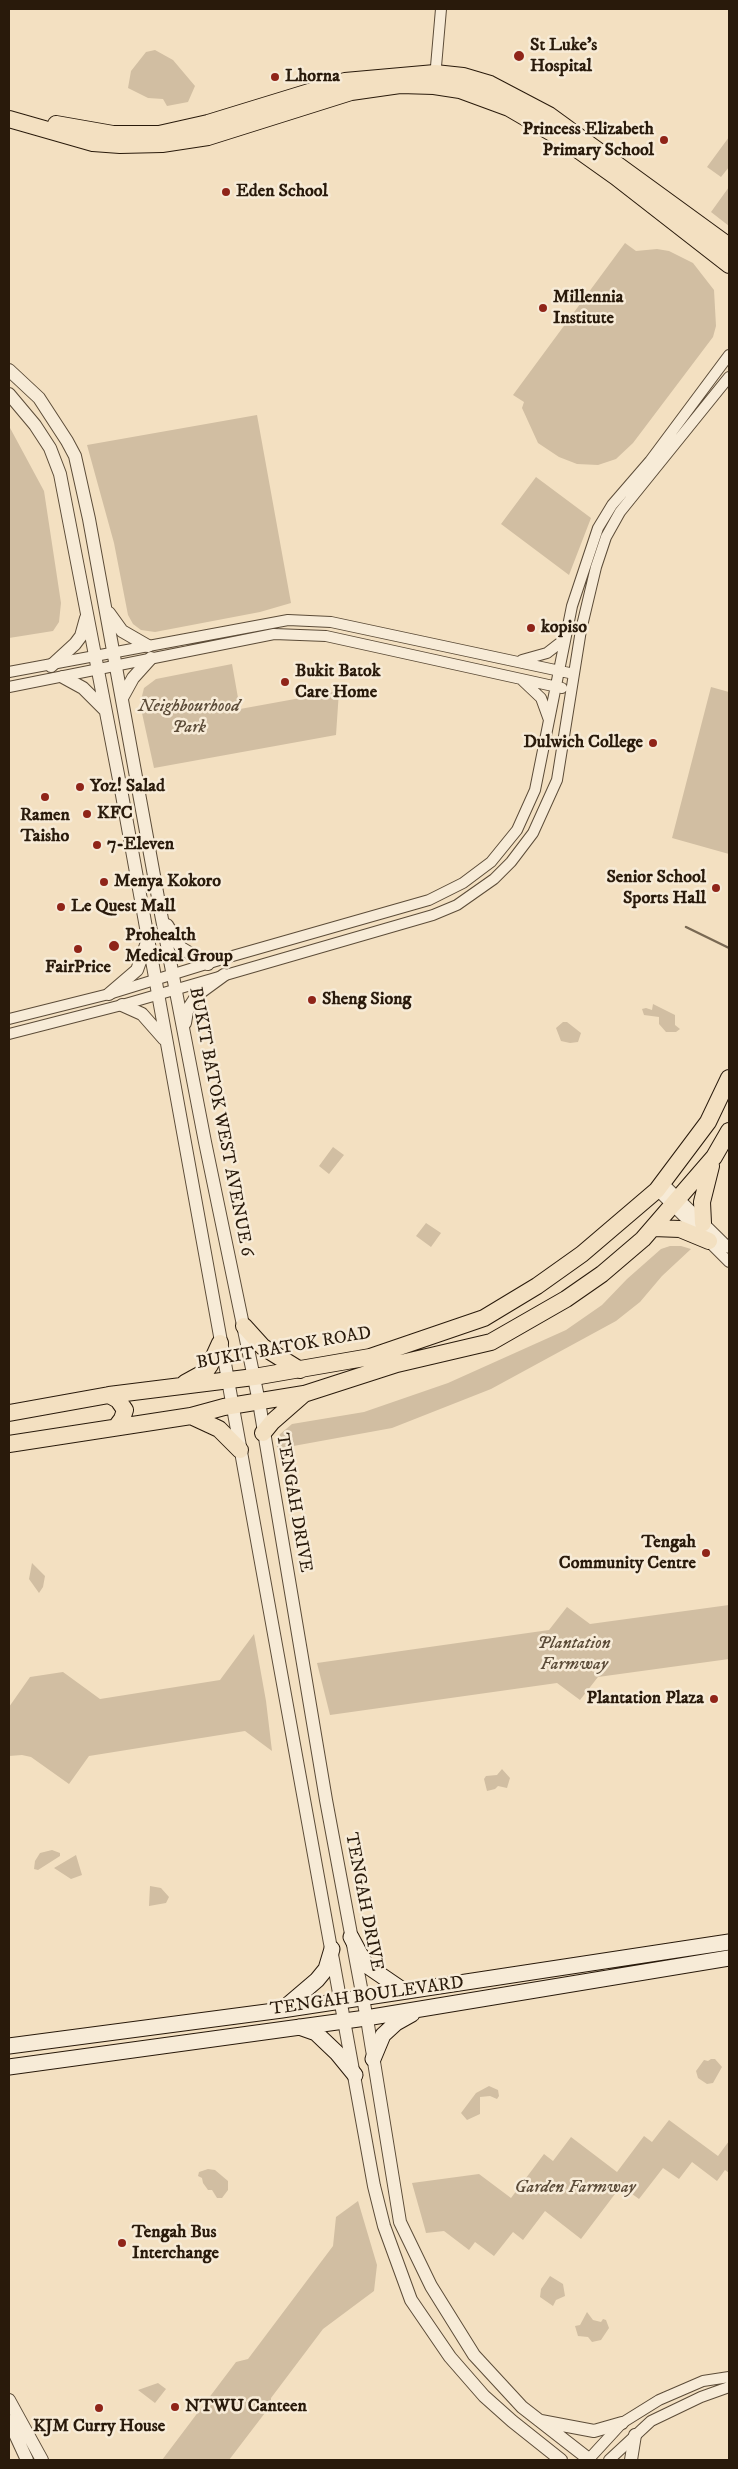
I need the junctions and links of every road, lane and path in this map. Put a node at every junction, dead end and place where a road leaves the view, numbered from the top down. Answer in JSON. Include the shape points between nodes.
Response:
{"nodes":[{"id":1,"x":441,"y":9,"type":"edge"},
{"id":2,"x":435,"y":80,"type":"junction"},
{"id":3,"x":9,"y":108,"type":"edge"},
{"id":4,"x":9,"y":119,"type":"edge"},
{"id":5,"x":729,"y":246,"type":"edge"},
{"id":6,"x":729,"y":265,"type":"edge"},
{"id":7,"x":729,"y":355,"type":"edge"},
{"id":8,"x":9,"y":370,"type":"edge"},
{"id":9,"x":729,"y":377,"type":"edge"},
{"id":10,"x":9,"y":394,"type":"edge"},
{"id":11,"x":105,"y":607,"type":"junction"},
{"id":12,"x":87,"y":613,"type":"junction"},
{"id":13,"x":565,"y":639,"type":"junction"},
{"id":14,"x":150,"y":652,"type":"junction"},
{"id":15,"x":115,"y":659,"type":"junction"},
{"id":16,"x":508,"y":660,"type":"junction"},
{"id":17,"x":96,"y":663,"type":"junction"},
{"id":18,"x":51,"y":666,"type":"junction"},
{"id":19,"x":559,"y":671,"type":"junction"},
{"id":20,"x":9,"y":672,"type":"edge"},
{"id":21,"x":574,"y":674,"type":"junction"},
{"id":22,"x":63,"y":677,"type":"junction"},
{"id":23,"x":515,"y":678,"type":"junction"},
{"id":24,"x":557,"y":686,"type":"junction"},
{"id":25,"x":9,"y":687,"type":"edge"},
{"id":26,"x":571,"y":689,"type":"junction"},
{"id":27,"x":122,"y":698,"type":"junction"},
{"id":28,"x":106,"y":712,"type":"junction"},
{"id":29,"x":550,"y":723,"type":"junction"},
{"id":30,"x":161,"y":914,"type":"junction"},
{"id":31,"x":147,"y":941,"type":"junction"},
{"id":32,"x":208,"y":964,"type":"junction"},
{"id":33,"x":173,"y":975,"type":"junction"},
{"id":34,"x":224,"y":975,"type":"junction"},
{"id":35,"x":154,"y":981,"type":"junction"},
{"id":36,"x":176,"y":990,"type":"junction"},
{"id":37,"x":109,"y":994,"type":"junction"},
{"id":38,"x":157,"y":995,"type":"junction"},
{"id":39,"x":122,"y":1005,"type":"junction"},
{"id":40,"x":11,"y":1015,"type":"edge"},
{"id":41,"x":184,"y":1029,"type":"junction"},
{"id":42,"x":9,"y":1034,"type":"edge"},
{"id":43,"x":166,"y":1041,"type":"junction"},
{"id":44,"x":729,"y":1078,"type":"edge"},
{"id":45,"x":729,"y":1131,"type":"edge"},
{"id":46,"x":714,"y":1157,"type":"junction"},
{"id":47,"x":660,"y":1187,"type":"junction"},
{"id":48,"x":676,"y":1202,"type":"junction"},
{"id":49,"x":703,"y":1223,"type":"junction"},
{"id":50,"x":653,"y":1228,"type":"junction"},
{"id":51,"x":709,"y":1241,"type":"junction"},
{"id":52,"x":729,"y":1248,"type":"edge"},
{"id":53,"x":729,"y":1262,"type":"edge"},
{"id":54,"x":244,"y":1326,"type":"junction"},
{"id":55,"x":220,"y":1343,"type":"junction"},
{"id":56,"x":300,"y":1370,"type":"junction"},
{"id":57,"x":254,"y":1377,"type":"junction"},
{"id":58,"x":227,"y":1381,"type":"junction"},
{"id":59,"x":176,"y":1387,"type":"junction"},
{"id":60,"x":304,"y":1394,"type":"junction"},
{"id":61,"x":109,"y":1395,"type":"junction"},
{"id":62,"x":259,"y":1402,"type":"junction"},
{"id":63,"x":232,"y":1406,"type":"junction"},
{"id":64,"x":9,"y":1413,"type":"edge"},
{"id":65,"x":191,"y":1416,"type":"junction"},
{"id":66,"x":116,"y":1428,"type":"junction"},
{"id":67,"x":263,"y":1433,"type":"junction"},
{"id":68,"x":9,"y":1444,"type":"edge"},
{"id":69,"x":240,"y":1450,"type":"junction"},
{"id":70,"x":352,"y":1937,"type":"junction"},
{"id":71,"x":729,"y":1942,"type":"edge"},
{"id":72,"x":332,"y":1949,"type":"junction"},
{"id":73,"x":729,"y":1958,"type":"edge"},
{"id":74,"x":404,"y":1991,"type":"junction"},
{"id":75,"x":363,"y":1998,"type":"junction"},
{"id":76,"x":342,"y":2001,"type":"junction"},
{"id":77,"x":422,"y":2009,"type":"junction"},
{"id":78,"x":282,"y":2010,"type":"junction"},
{"id":79,"x":366,"y":2018,"type":"junction"},
{"id":80,"x":346,"y":2020,"type":"junction"},
{"id":81,"x":298,"y":2026,"type":"junction"},
{"id":82,"x":9,"y":2046,"type":"edge"},
{"id":83,"x":373,"y":2059,"type":"junction"},
{"id":84,"x":9,"y":2067,"type":"edge"},
{"id":85,"x":355,"y":2075,"type":"junction"},
{"id":86,"x":729,"y":2377,"type":"edge"},
{"id":87,"x":729,"y":2387,"type":"edge"},
{"id":88,"x":9,"y":2400,"type":"edge"},
{"id":89,"x":539,"y":2420,"type":"junction"},
{"id":90,"x":9,"y":2421,"type":"edge"},
{"id":91,"x":622,"y":2423,"type":"junction"},
{"id":92,"x":635,"y":2435,"type":"junction"},
{"id":93,"x":535,"y":2440,"type":"junction"},
{"id":94,"x":27,"y":2460,"type":"edge"},
{"id":95,"x":42,"y":2460,"type":"edge"},
{"id":96,"x":546,"y":2460,"type":"edge"},
{"id":97,"x":561,"y":2460,"type":"edge"},
{"id":98,"x":589,"y":2460,"type":"edge"},
{"id":99,"x":609,"y":2460,"type":"edge"},
{"id":100,"x":631,"y":2460,"type":"edge"}],
"edges":[{"from":1,"to":2,"type":"street"},
{"from":2,"to":3,"type":"main road","via":[[345,81],[208,123],[159,134],[85,130],[55,124]]},
{"from":2,"to":4,"type":"main road","via":[[351,92],[208,137],[162,144],[93,143]]},
{"from":2,"to":5,"type":"main road","via":[[463,76],[490,84],[549,115]]},
{"from":2,"to":6,"type":"main road","via":[[509,108],[564,140]]},
{"from":7,"to":13,"type":"street","via":[[598,528],[572,606]]},
{"from":8,"to":11,"type":"street","name":"BUKIT BATOK WEST AVENUE 6","via":[[26,384],[50,413],[75,456]]},
{"from":9,"to":21,"type":"street","via":[[620,512],[606,537],[591,586]]},
{"from":10,"to":12,"type":"street","name":"BUKIT BATOK WEST AVENUE 6","via":[[35,425],[56,461]]},
{"from":11,"to":14,"type":"street","via":[[122,631]]},
{"from":11,"to":15,"type":"street","name":"BUKIT BATOK WEST AVENUE 6"},
{"from":12,"to":17,"type":"street","name":"BUKIT BATOK WEST AVENUE 6"},
{"from":12,"to":18,"type":"street","via":[[81,636]]},
{"from":13,"to":16,"type":"street","via":[[539,658]]},
{"from":13,"to":19,"type":"street"},
{"from":14,"to":15,"type":"street"},
{"from":14,"to":16,"type":"street","via":[[288,620],[331,622]]},
{"from":14,"to":23,"type":"street","via":[[202,650],[274,634],[326,636]]},
{"from":14,"to":27,"type":"street"},
{"from":15,"to":17,"type":"street"},
{"from":15,"to":27,"type":"street","name":"BUKIT BATOK WEST AVENUE 6"},
{"from":16,"to":19,"type":"street"},
{"from":17,"to":18,"type":"street"},
{"from":17,"to":22,"type":"street"},
{"from":17,"to":28,"type":"street","name":"BUKIT BATOK WEST AVENUE 6"},
{"from":18,"to":20,"type":"street"},
{"from":19,"to":21,"type":"street"},
{"from":19,"to":24,"type":"street"},
{"from":21,"to":26,"type":"street"},
{"from":22,"to":25,"type":"street"},
{"from":22,"to":28,"type":"street","via":[[83,688]]},
{"from":23,"to":24,"type":"street"},
{"from":23,"to":29,"type":"street","via":[[536,692]]},
{"from":24,"to":26,"type":"street"},
{"from":24,"to":29,"type":"street"},
{"from":26,"to":34,"type":"street","via":[[557,780],[533,833],[494,879],[457,905],[433,915]]},
{"from":27,"to":30,"type":"street","name":"BUKIT BATOK WEST AVENUE 6"},
{"from":28,"to":31,"type":"street","name":"BUKIT BATOK WEST AVENUE 6"},
{"from":29,"to":32,"type":"street","via":[[535,790],[516,830],[491,862],[463,884],[429,900]]},
{"from":30,"to":32,"type":"street","via":[[181,948]]},
{"from":30,"to":33,"type":"street","name":"BUKIT BATOK WEST AVENUE 6"},
{"from":31,"to":35,"type":"street","name":"BUKIT BATOK WEST AVENUE 6"},
{"from":31,"to":37,"type":"street","via":[[137,970]]},
{"from":32,"to":33,"type":"street"},
{"from":33,"to":35,"type":"street"},
{"from":33,"to":36,"type":"street","name":"BUKIT BATOK WEST AVENUE 6"},
{"from":34,"to":36,"type":"street"},
{"from":34,"to":41,"type":"street","via":[[193,999],[187,1010]]},
{"from":35,"to":37,"type":"street"},
{"from":35,"to":38,"type":"street","name":"BUKIT BATOK WEST AVENUE 6"},
{"from":36,"to":38,"type":"street"},
{"from":36,"to":41,"type":"street","name":"BUKIT BATOK WEST AVENUE 6"},
{"from":37,"to":40,"type":"street"},
{"from":38,"to":39,"type":"street"},
{"from":38,"to":43,"type":"street","name":"BUKIT BATOK WEST AVENUE 6"},
{"from":39,"to":42,"type":"street"},
{"from":39,"to":43,"type":"street","via":[[142,1014]]},
{"from":41,"to":54,"type":"street","name":"BUKIT BATOK WEST AVENUE 6"},
{"from":43,"to":55,"type":"street","name":"BUKIT BATOK WEST AVENUE 6"},
{"from":44,"to":47,"type":"main road","name":"BUKIT BATOK ROAD","via":[[708,1122]]},
{"from":45,"to":46,"type":"main road"},
{"from":46,"to":48,"type":"main road"},
{"from":46,"to":49,"type":"main road","via":[[704,1188]]},
{"from":47,"to":48,"type":"street"},
{"from":47,"to":56,"type":"main road","name":"BUKIT BATOK ROAD","via":[[582,1254],[484,1318],[370,1357]]},
{"from":48,"to":49,"type":"street"},
{"from":48,"to":50,"type":"main road"},
{"from":48,"to":51,"type":"street"},
{"from":49,"to":52,"type":"street"},
{"from":50,"to":51,"type":"main road","via":[[680,1229]]},
{"from":50,"to":60,"type":"main road","via":[[595,1279],[492,1342],[397,1364]]},
{"from":51,"to":53,"type":"street"},
{"from":54,"to":56,"type":"main road","via":[[263,1347]]},
{"from":54,"to":57,"type":"street","name":"BUKIT BATOK WEST AVENUE 6"},
{"from":55,"to":58,"type":"street","name":"BUKIT BATOK WEST AVENUE 6"},
{"from":55,"to":59,"type":"main road","via":[[204,1372]]},
{"from":56,"to":57,"type":"main road","name":"BUKIT BATOK ROAD"},
{"from":57,"to":58,"type":"main road","name":"BUKIT BATOK ROAD"},
{"from":57,"to":62,"type":"street","name":"BUKIT BATOK WEST AVENUE 6"},
{"from":58,"to":59,"type":"main road","name":"BUKIT BATOK ROAD"},
{"from":58,"to":63,"type":"street","name":"BUKIT BATOK WEST AVENUE 6"},
{"from":59,"to":61,"type":"main road","name":"BUKIT BATOK ROAD"},
{"from":60,"to":62,"type":"main road"},
{"from":60,"to":67,"type":"main road"},
{"from":61,"to":64,"type":"main road","name":"BUKIT BATOK ROAD"},
{"from":61,"to":66,"type":"main road","via":[[118,1400],[125,1410]]},
{"from":62,"to":63,"type":"main road"},
{"from":62,"to":67,"type":"street","name":"TENGAH DRIVE"},
{"from":63,"to":65,"type":"main road"},
{"from":63,"to":69,"type":"street"},
{"from":65,"to":66,"type":"main road"},
{"from":65,"to":69,"type":"main road","via":[[219,1429]]},
{"from":66,"to":68,"type":"main road"},
{"from":67,"to":70,"type":"street","name":"TENGAH DRIVE"},
{"from":69,"to":72,"type":"street"},
{"from":70,"to":74,"type":"main road","via":[[366,1964]]},
{"from":70,"to":75,"type":"street","name":"TENGAH DRIVE"},
{"from":71,"to":74,"type":"main road","name":"TENGAH BOULEVARD"},
{"from":72,"to":76,"type":"street"},
{"from":72,"to":78,"type":"main road","via":[[326,1969],[317,1980]]},
{"from":73,"to":77,"type":"main road","name":"TENGAH BOULEVARD"},
{"from":74,"to":75,"type":"main road","name":"TENGAH BOULEVARD"},
{"from":75,"to":76,"type":"main road","name":"TENGAH BOULEVARD"},
{"from":75,"to":79,"type":"street","name":"TENGAH DRIVE"},
{"from":76,"to":78,"type":"main road","name":"TENGAH BOULEVARD"},
{"from":76,"to":80,"type":"street"},
{"from":77,"to":79,"type":"main road","name":"TENGAH BOULEVARD"},
{"from":77,"to":83,"type":"main road","via":[[396,2023],[383,2035]]},
{"from":78,"to":82,"type":"main road","name":"TENGAH BOULEVARD"},
{"from":79,"to":80,"type":"main road","name":"TENGAH BOULEVARD"},
{"from":79,"to":83,"type":"street","name":"TENGAH DRIVE"},
{"from":80,"to":81,"type":"main road","name":"TENGAH BOULEVARD"},
{"from":80,"to":85,"type":"street"},
{"from":81,"to":84,"type":"main road","name":"TENGAH BOULEVARD"},
{"from":81,"to":85,"type":"main road","via":[[316,2033]]},
{"from":83,"to":89,"type":"street","name":"TENGAH DRIVE","via":[[400,2222],[432,2286],[474,2355],[522,2407]]},
{"from":85,"to":93,"type":"street","via":[[374,2186],[384,2226],[411,2300],[450,2357],[484,2396]]},
{"from":86,"to":91,"type":"street","via":[[703,2381],[658,2400]]},
{"from":87,"to":92,"type":"street","via":[[651,2421]]},
{"from":88,"to":95,"type":"street"},
{"from":89,"to":91,"type":"street","via":[[594,2431]]},
{"from":89,"to":98,"type":"street","name":"TENGAH DRIVE"},
{"from":90,"to":94,"type":"street"},
{"from":91,"to":98,"type":"street"},
{"from":92,"to":99,"type":"street"},
{"from":92,"to":100,"type":"street"},
{"from":93,"to":96,"type":"street"},
{"from":93,"to":97,"type":"street"}]}
